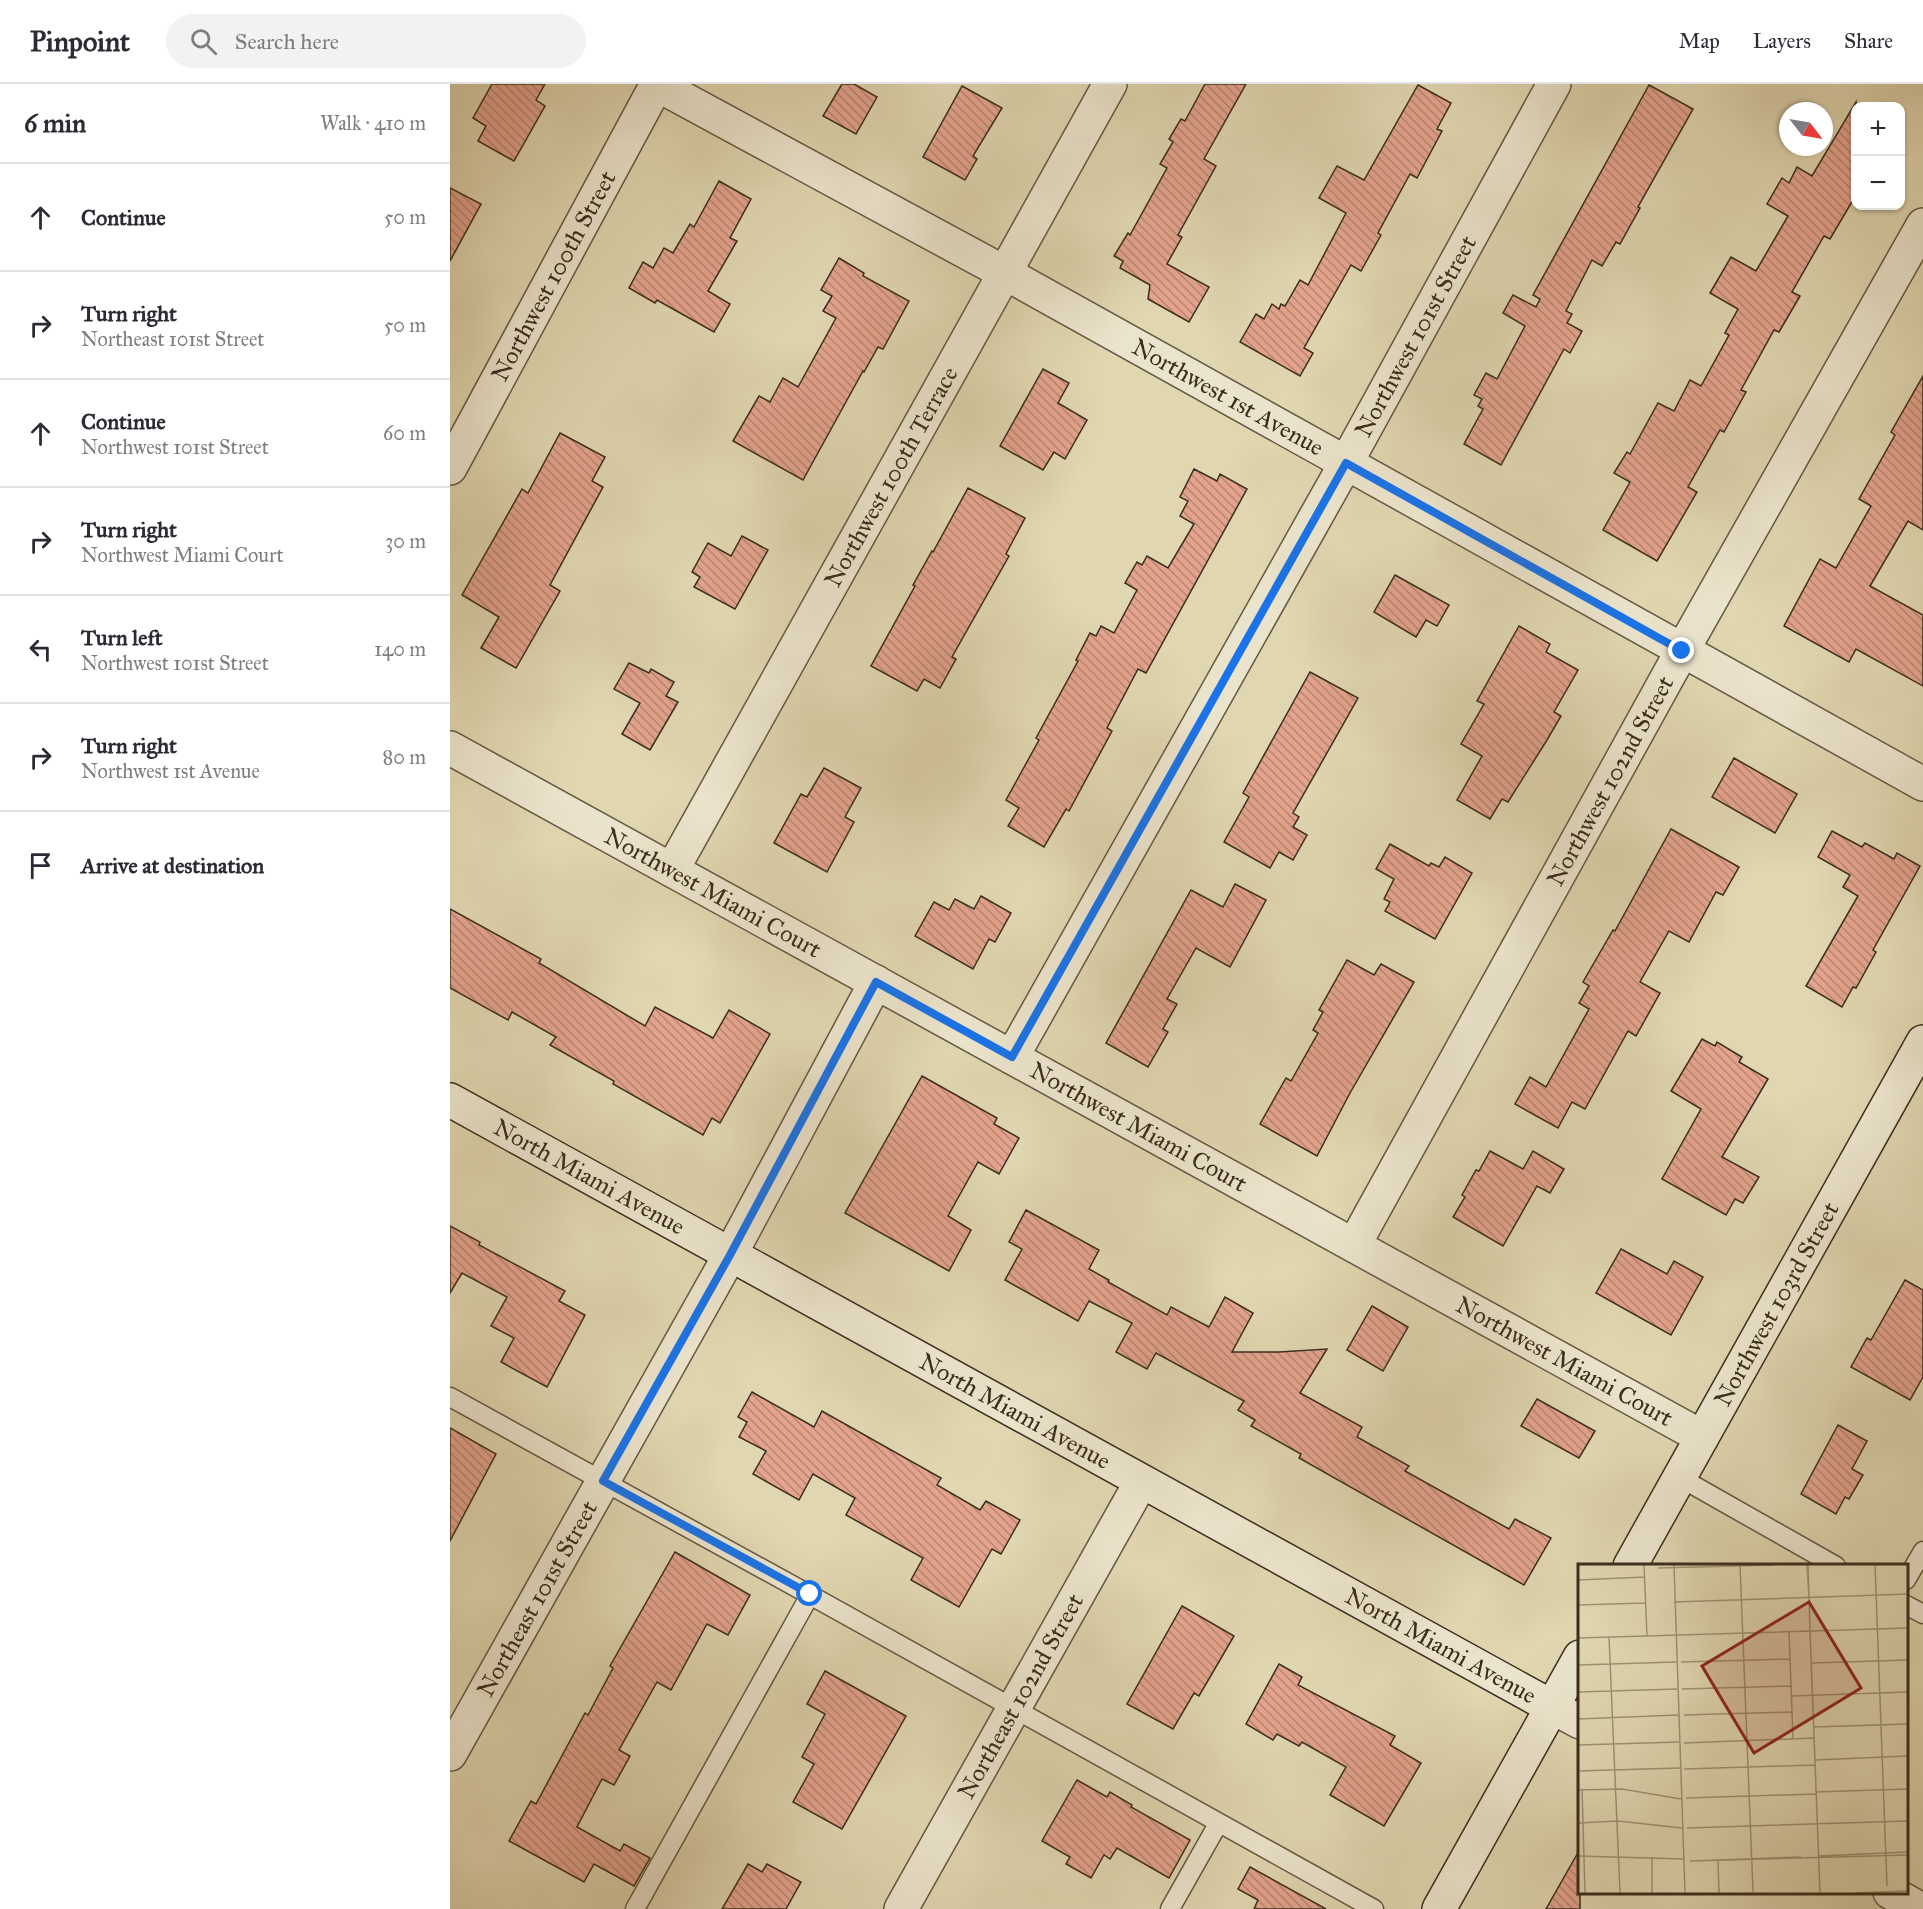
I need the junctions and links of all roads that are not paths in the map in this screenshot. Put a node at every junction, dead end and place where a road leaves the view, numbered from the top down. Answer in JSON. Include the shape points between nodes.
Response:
{"nodes":[{"id":1,"x":656,"y":84,"type":"edge"},
{"id":2,"x":1110,"y":84,"type":"edge"},
{"id":3,"x":1554,"y":84,"type":"edge"},
{"id":4,"x":1923,"y":225,"type":"edge"},
{"id":5,"x":1005,"y":273,"type":"junction"},
{"id":6,"x":1346,"y":463,"type":"junction"},
{"id":7,"x":450,"y":468,"type":"edge"},
{"id":8,"x":1682,"y":651,"type":"junction"},
{"id":9,"x":450,"y":748,"type":"edge"},
{"id":10,"x":1923,"y":784,"type":"edge"},
{"id":11,"x":672,"y":870,"type":"junction"},
{"id":12,"x":876,"y":982,"type":"junction"},
{"id":13,"x":1923,"y":1042,"type":"edge"},
{"id":14,"x":1012,"y":1057,"type":"junction"},
{"id":15,"x":450,"y":1100,"type":"edge"},
{"id":16,"x":1354,"y":1245,"type":"junction"},
{"id":17,"x":730,"y":1255,"type":"junction"},
{"id":18,"x":450,"y":1397,"type":"edge"},
{"id":19,"x":1702,"y":1437,"type":"junction"},
{"id":20,"x":1679,"y":1477,"type":"junction"},
{"id":21,"x":603,"y":1481,"type":"junction"},
{"id":22,"x":1141,"y":1482,"type":"junction"},
{"id":23,"x":1923,"y":1551,"type":"edge"},
{"id":24,"x":1631,"y":1564,"type":"edge"},
{"id":25,"x":1832,"y":1564,"type":"edge"},
{"id":26,"x":1908,"y":1577,"type":"edge"},
{"id":27,"x":810,"y":1594,"type":"junction"},
{"id":28,"x":1908,"y":1606,"type":"edge"},
{"id":29,"x":1923,"y":1614,"type":"edge"},
{"id":30,"x":1578,"y":1665,"type":"edge"},
{"id":31,"x":1013,"y":1709,"type":"junction"},
{"id":32,"x":1566,"y":1714,"type":"edge"},
{"id":33,"x":450,"y":1754,"type":"edge"},
{"id":34,"x":1218,"y":1824,"type":"junction"},
{"id":35,"x":1892,"y":1894,"type":"edge"},
{"id":36,"x":635,"y":1909,"type":"edge"},
{"id":37,"x":901,"y":1909,"type":"edge"},
{"id":38,"x":1170,"y":1909,"type":"edge"},
{"id":39,"x":1374,"y":1909,"type":"edge"},
{"id":40,"x":1439,"y":1909,"type":"edge"},
{"id":41,"x":1920,"y":1909,"type":"edge"}],
"edges":[{"from":1,"to":5,"type":"street","name":"Northwest 1st Avenue"},
{"from":1,"to":7,"type":"street","name":"Northwest 100th Street"},
{"from":2,"to":5,"type":"street","name":"Northwest 100th Terrace"},
{"from":3,"to":6,"type":"street","name":"Northwest 101st Street"},
{"from":4,"to":8,"type":"street","name":"Northwest 102nd Street"},
{"from":5,"to":6,"type":"street","name":"Northwest 1st Avenue"},
{"from":5,"to":11,"type":"street","name":"Northwest 100th Terrace"},
{"from":6,"to":8,"type":"street","name":"Northwest 1st Avenue"},
{"from":6,"to":14,"type":"street","name":"Northwest 101st Street"},
{"from":8,"to":10,"type":"street","name":"Northwest 1st Avenue"},
{"from":8,"to":16,"type":"street","name":"Northwest 102nd Street"},
{"from":9,"to":11,"type":"street","name":"Northwest Miami Court"},
{"from":11,"to":12,"type":"street","name":"Northwest Miami Court"},
{"from":12,"to":14,"type":"street","name":"Northwest Miami Court"},
{"from":12,"to":17,"type":"street"},
{"from":13,"to":19,"type":"street","name":"Northwest 103rd Street"},
{"from":14,"to":16,"type":"street","name":"Northwest Miami Court"},
{"from":15,"to":17,"type":"street","name":"North Miami Avenue"},
{"from":16,"to":19,"type":"street","name":"Northwest Miami Court"},
{"from":17,"to":21,"type":"street","name":"Northeast 101st Street"},
{"from":17,"to":22,"type":"street","name":"North Miami Avenue"},
{"from":18,"to":21,"type":"lane"},
{"from":19,"to":20,"type":"street","name":"Northwest 103rd Street"},
{"from":20,"to":24,"type":"street","name":"Northwest 103rd Street"},
{"from":20,"to":25,"type":"lane"},
{"from":21,"to":27,"type":"lane"},
{"from":21,"to":33,"type":"street","name":"Northeast 101st Street"},
{"from":22,"to":31,"type":"street","name":"Northeast 102nd Street"},
{"from":22,"to":32,"type":"street","name":"North Miami Avenue"},
{"from":23,"to":26,"type":"lane"},
{"from":27,"to":31,"type":"lane"},
{"from":27,"to":36,"type":"lane"},
{"from":28,"to":29,"type":"lane"},
{"from":30,"to":32,"type":"street"},
{"from":31,"to":34,"type":"lane"},
{"from":31,"to":37,"type":"street","name":"Northeast 102nd Street"},
{"from":32,"to":40,"type":"street"},
{"from":34,"to":38,"type":"lane"},
{"from":34,"to":39,"type":"lane"},
{"from":35,"to":41,"type":"street"}]}
